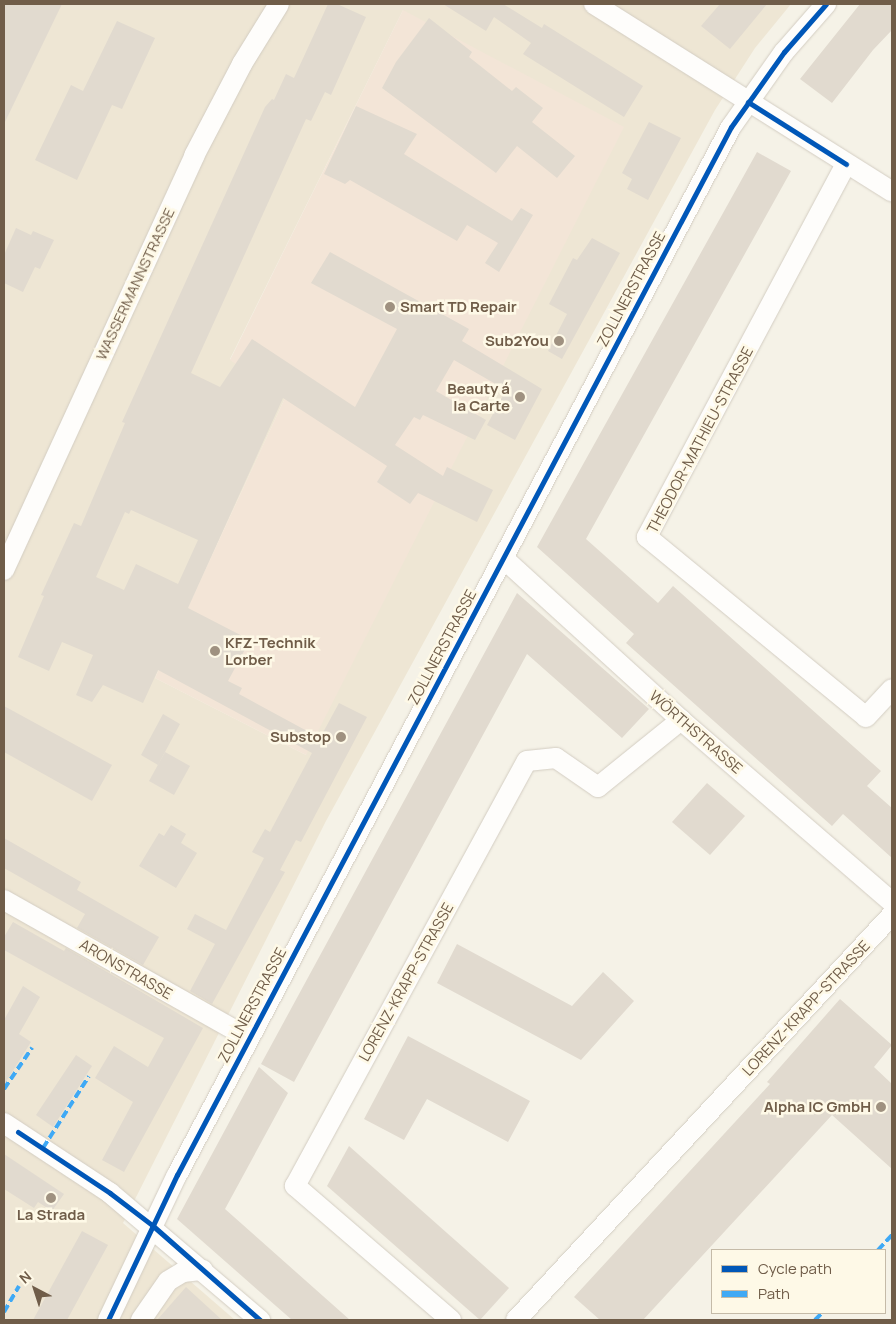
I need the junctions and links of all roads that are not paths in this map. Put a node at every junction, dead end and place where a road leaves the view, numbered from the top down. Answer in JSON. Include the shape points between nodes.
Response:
{"nodes":[{"id":1,"x":279,"y":4,"type":"edge"},
{"id":2,"x":594,"y":4,"type":"edge"},
{"id":3,"x":826,"y":4,"type":"edge"},
{"id":4,"x":748,"y":102,"type":"junction"},
{"id":5,"x":846,"y":164,"type":"junction"},
{"id":6,"x":892,"y":192,"type":"edge"},
{"id":7,"x":503,"y":558,"type":"junction"},
{"id":8,"x":4,"y":570,"type":"edge"},
{"id":9,"x":892,"y":689,"type":"edge"},
{"id":10,"x":681,"y":720,"type":"junction"},
{"id":11,"x":4,"y":900,"type":"edge"},
{"id":12,"x":892,"y":902,"type":"edge"},
{"id":13,"x":892,"y":915,"type":"edge"},
{"id":14,"x":249,"y":1038,"type":"junction"},
{"id":15,"x":4,"y":1123,"type":"edge"},
{"id":16,"x":152,"y":1225,"type":"junction"},
{"id":17,"x":203,"y":1270,"type":"junction"},
{"id":18,"x":108,"y":1320,"type":"edge"},
{"id":19,"x":141,"y":1320,"type":"edge"},
{"id":20,"x":260,"y":1320,"type":"edge"},
{"id":21,"x":451,"y":1320,"type":"edge"},
{"id":22,"x":516,"y":1320,"type":"edge"}],
"edges":[{"from":1,"to":8,"type":"street","name":"WASSERMANNSTRASSE","via":[[242,64],[194,156]]},
{"from":2,"to":4,"type":"street"},
{"from":3,"to":4,"type":"street","name":"ZOLLNERSTRASSE","via":[[784,52]]},
{"from":4,"to":5,"type":"street"},
{"from":4,"to":7,"type":"street","name":"ZOLLNERSTRASSE"},
{"from":5,"to":6,"type":"street"},
{"from":5,"to":9,"type":"street","name":"THEODOR-MATHIEU-STRASSE","via":[[646,537],[866,717]]},
{"from":7,"to":10,"type":"street","name":"WÖRTHSTRASSE"},
{"from":7,"to":14,"type":"street","name":"ZOLLNERSTRASSE"},
{"from":10,"to":12,"type":"street","name":"WÖRTHSTRASSE"},
{"from":10,"to":21,"type":"street","name":"LORENZ-KRAPP-STRASSE","via":[[598,787],[556,758],[527,761],[294,1186]]},
{"from":11,"to":14,"type":"street","name":"ARONSTRASSE"},
{"from":13,"to":22,"type":"street","name":"LORENZ-KRAPP-STRASSE"},
{"from":14,"to":16,"type":"street","name":"ZOLLNERSTRASSE"},
{"from":15,"to":16,"type":"street","via":[[110,1193]]},
{"from":16,"to":17,"type":"street"},
{"from":16,"to":18,"type":"street","name":"ZOLLNERSTRASSE"},
{"from":17,"to":19,"type":"street","via":[[183,1272],[168,1281]]},
{"from":17,"to":20,"type":"street"}]}
